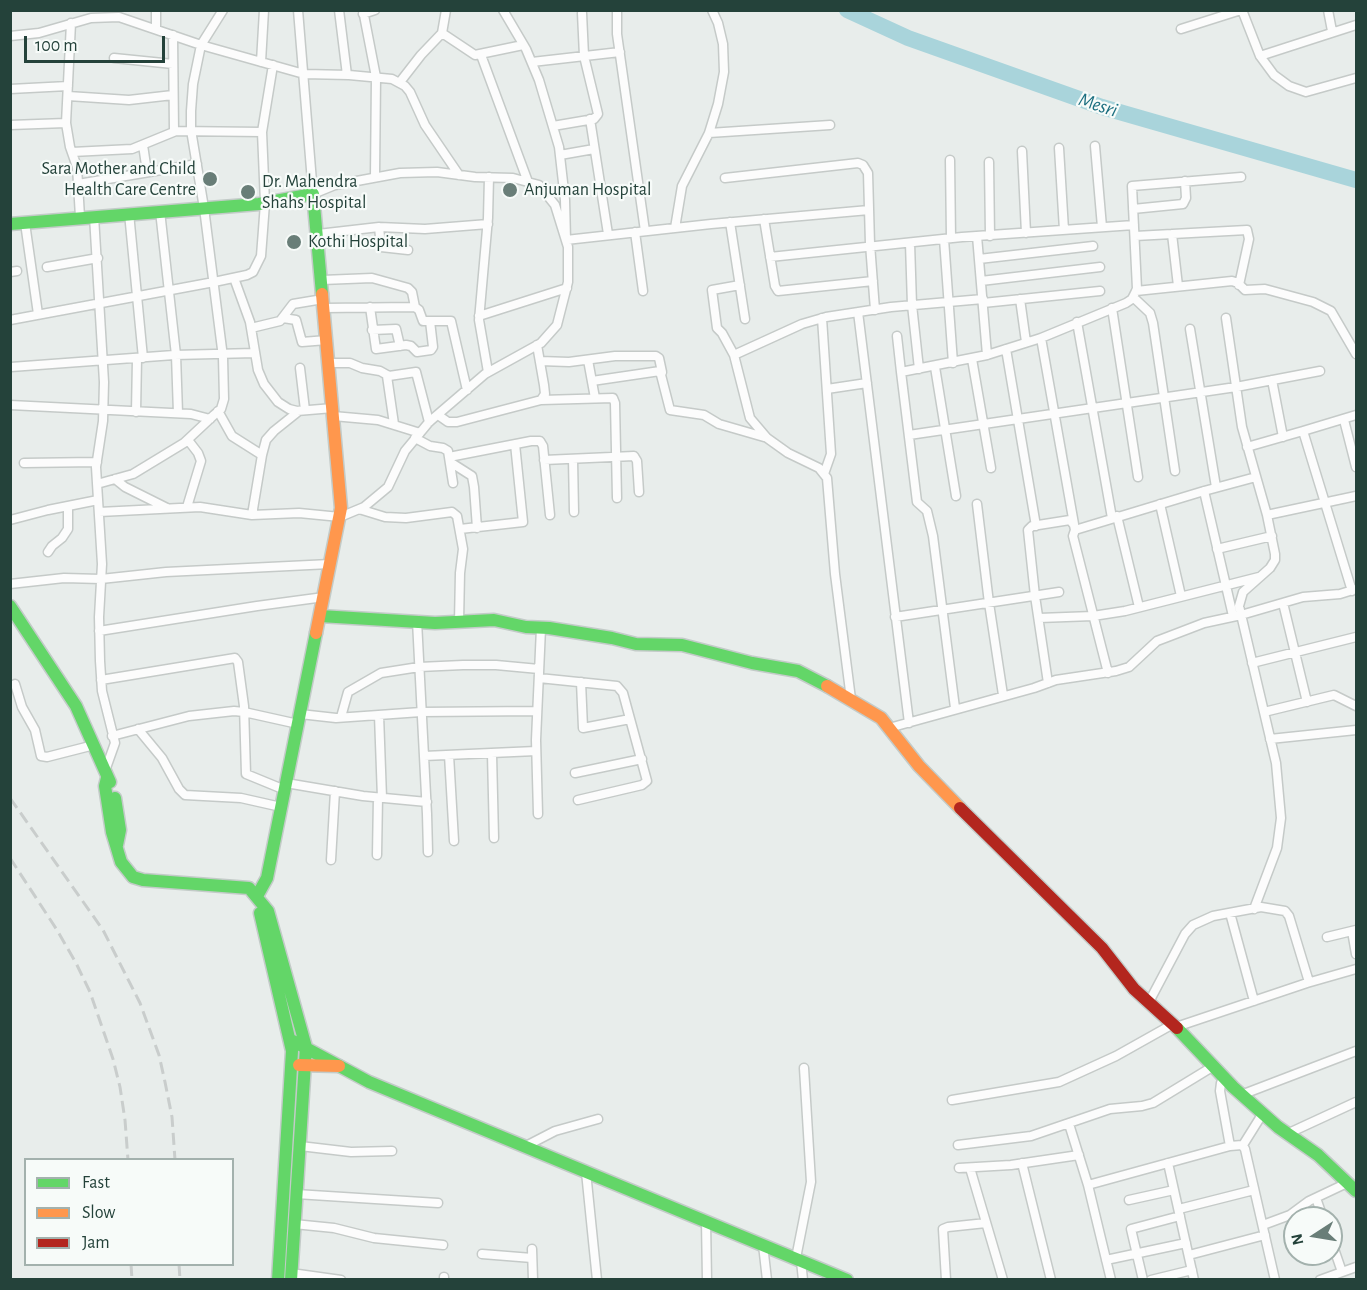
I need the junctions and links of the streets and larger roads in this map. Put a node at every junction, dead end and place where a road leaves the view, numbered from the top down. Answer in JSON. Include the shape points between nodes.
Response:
{"nodes":[{"id":1,"x":156,"y":10,"type":"edge"},
{"id":2,"x":223,"y":10,"type":"edge"},
{"id":3,"x":264,"y":10,"type":"edge"},
{"id":4,"x":298,"y":10,"type":"edge"},
{"id":5,"x":339,"y":10,"type":"edge"},
{"id":6,"x":375,"y":10,"type":"edge"},
{"id":7,"x":446,"y":10,"type":"edge"},
{"id":8,"x":503,"y":10,"type":"edge"},
{"id":9,"x":617,"y":10,"type":"edge"},
{"id":10,"x":712,"y":10,"type":"edge"},
{"id":11,"x":1242,"y":10,"type":"edge"},
{"id":12,"x":1328,"y":10,"type":"edge"},
{"id":13,"x":363,"y":12,"type":"edge"},
{"id":14,"x":112,"y":13,"type":"edge"},
{"id":15,"x":582,"y":13,"type":"dead end"},
{"id":16,"x":71,"y":24,"type":"junction"},
{"id":17,"x":1356,"y":25,"type":"edge"},
{"id":18,"x":156,"y":29,"type":"junction"},
{"id":19,"x":1180,"y":29,"type":"dead end"},
{"id":20,"x":1332,"y":31,"type":"junction"},
{"id":21,"x":442,"y":33,"type":"junction"},
{"id":22,"x":173,"y":35,"type":"junction"},
{"id":23,"x":10,"y":36,"type":"edge"},
{"id":24,"x":201,"y":45,"type":"junction"},
{"id":25,"x":523,"y":45,"type":"junction"},
{"id":26,"x":620,"y":52,"type":"junction"},
{"id":27,"x":481,"y":55,"type":"junction"},
{"id":28,"x":584,"y":56,"type":"junction"},
{"id":29,"x":1260,"y":56,"type":"junction"},
{"id":30,"x":114,"y":58,"type":"dead end"},
{"id":31,"x":261,"y":62,"type":"junction"},
{"id":32,"x":532,"y":63,"type":"junction"},
{"id":33,"x":173,"y":64,"type":"junction"},
{"id":34,"x":273,"y":65,"type":"junction"},
{"id":35,"x":304,"y":74,"type":"junction"},
{"id":36,"x":347,"y":75,"type":"junction"},
{"id":37,"x":376,"y":77,"type":"junction"},
{"id":38,"x":1356,"y":78,"type":"edge"},
{"id":39,"x":400,"y":82,"type":"junction"},
{"id":40,"x":68,"y":86,"type":"junction"},
{"id":41,"x":10,"y":89,"type":"edge"},
{"id":42,"x":173,"y":95,"type":"junction"},
{"id":43,"x":68,"y":96,"type":"junction"},
{"id":44,"x":590,"y":119,"type":"junction"},
{"id":45,"x":66,"y":123,"type":"junction"},
{"id":46,"x":10,"y":125,"type":"edge"},
{"id":47,"x":830,"y":125,"type":"dead end"},
{"id":48,"x":553,"y":126,"type":"junction"},
{"id":49,"x":191,"y":130,"type":"junction"},
{"id":50,"x":174,"y":131,"type":"junction"},
{"id":51,"x":262,"y":132,"type":"junction"},
{"id":52,"x":709,"y":133,"type":"junction"},
{"id":53,"x":143,"y":145,"type":"junction"},
{"id":54,"x":1095,"y":146,"type":"dead end"},
{"id":55,"x":1059,"y":148,"type":"dead end"},
{"id":56,"x":594,"y":149,"type":"junction"},
{"id":57,"x":1022,"y":151,"type":"dead end"},
{"id":58,"x":72,"y":152,"type":"junction"},
{"id":59,"x":560,"y":154,"type":"junction"},
{"id":60,"x":950,"y":160,"type":"dead end"},
{"id":61,"x":989,"y":162,"type":"dead end"},
{"id":62,"x":197,"y":164,"type":"junction"},
{"id":63,"x":147,"y":172,"type":"junction"},
{"id":64,"x":459,"y":175,"type":"junction"},
{"id":65,"x":375,"y":177,"type":"junction"},
{"id":66,"x":489,"y":177,"type":"junction"},
{"id":67,"x":1240,"y":177,"type":"dead end"},
{"id":68,"x":725,"y":178,"type":"dead end"},
{"id":69,"x":1185,"y":181,"type":"junction"},
{"id":70,"x":528,"y":182,"type":"junction"},
{"id":71,"x":78,"y":184,"type":"junction"},
{"id":72,"x":313,"y":194,"type":"junction"},
{"id":73,"x":265,"y":203,"type":"junction"},
{"id":74,"x":204,"y":208,"type":"junction"},
{"id":75,"x":1133,"y":209,"type":"junction"},
{"id":76,"x":869,"y":210,"type":"junction"},
{"id":77,"x":160,"y":211,"type":"junction"},
{"id":78,"x":129,"y":213,"type":"junction"},
{"id":79,"x":94,"y":216,"type":"junction"},
{"id":80,"x":80,"y":217,"type":"junction"},
{"id":81,"x":764,"y":219,"type":"junction"},
{"id":82,"x":730,"y":222,"type":"junction"},
{"id":83,"x":25,"y":223,"type":"junction"},
{"id":84,"x":10,"y":224,"type":"edge"},
{"id":85,"x":488,"y":224,"type":"junction"},
{"id":86,"x":1134,"y":225,"type":"junction"},
{"id":87,"x":379,"y":227,"type":"junction"},
{"id":88,"x":1101,"y":227,"type":"junction"},
{"id":89,"x":677,"y":228,"type":"junction"},
{"id":90,"x":1064,"y":230,"type":"junction"},
{"id":91,"x":645,"y":231,"type":"junction"},
{"id":92,"x":635,"y":232,"type":"junction"},
{"id":93,"x":1026,"y":233,"type":"junction"},
{"id":94,"x":318,"y":234,"type":"junction"},
{"id":95,"x":608,"y":234,"type":"junction"},
{"id":96,"x":1172,"y":234,"type":"junction"},
{"id":97,"x":977,"y":236,"type":"junction"},
{"id":98,"x":990,"y":236,"type":"junction"},
{"id":99,"x":1134,"y":236,"type":"junction"},
{"id":100,"x":947,"y":239,"type":"junction"},
{"id":101,"x":566,"y":240,"type":"junction"},
{"id":102,"x":910,"y":243,"type":"junction"},
{"id":103,"x":1093,"y":246,"type":"dead end"},
{"id":104,"x":870,"y":247,"type":"junction"},
{"id":105,"x":408,"y":250,"type":"dead end"},
{"id":106,"x":770,"y":257,"type":"junction"},
{"id":107,"x":98,"y":258,"type":"junction"},
{"id":108,"x":979,"y":259,"type":"junction"},
{"id":109,"x":47,"y":267,"type":"dead end"},
{"id":110,"x":1100,"y":267,"type":"dead end"},
{"id":111,"x":234,"y":278,"type":"junction"},
{"id":112,"x":322,"y":280,"type":"junction"},
{"id":113,"x":873,"y":281,"type":"junction"},
{"id":114,"x":981,"y":281,"type":"junction"},
{"id":115,"x":214,"y":282,"type":"junction"},
{"id":116,"x":740,"y":285,"type":"junction"},
{"id":117,"x":1239,"y":285,"type":"junction"},
{"id":118,"x":1178,"y":286,"type":"junction"},
{"id":119,"x":567,"y":288,"type":"junction"},
{"id":120,"x":169,"y":290,"type":"junction"},
{"id":121,"x":643,"y":291,"type":"dead end"},
{"id":122,"x":1100,"y":291,"type":"dead end"},
{"id":123,"x":1135,"y":294,"type":"junction"},
{"id":124,"x":138,"y":296,"type":"junction"},
{"id":125,"x":1020,"y":299,"type":"junction"},
{"id":126,"x":983,"y":301,"type":"junction"},
{"id":127,"x":100,"y":302,"type":"junction"},
{"id":128,"x":949,"y":302,"type":"junction"},
{"id":129,"x":324,"y":303,"type":"junction"},
{"id":130,"x":912,"y":305,"type":"junction"},
{"id":131,"x":370,"y":307,"type":"junction"},
{"id":132,"x":415,"y":307,"type":"junction"},
{"id":133,"x":1112,"y":308,"type":"junction"},
{"id":134,"x":875,"y":310,"type":"junction"},
{"id":135,"x":858,"y":312,"type":"junction"},
{"id":136,"x":38,"y":314,"type":"junction"},
{"id":137,"x":479,"y":316,"type":"junction"},
{"id":138,"x":283,"y":318,"type":"junction"},
{"id":139,"x":822,"y":318,"type":"junction"},
{"id":140,"x":1226,"y":318,"type":"dead end"},
{"id":141,"x":745,"y":319,"type":"dead end"},
{"id":142,"x":10,"y":320,"type":"edge"},
{"id":143,"x":430,"y":321,"type":"junction"},
{"id":144,"x":1077,"y":322,"type":"junction"},
{"id":145,"x":250,"y":328,"type":"junction"},
{"id":146,"x":1190,"y":329,"type":"dead end"},
{"id":147,"x":372,"y":330,"type":"junction"},
{"id":148,"x":897,"y":336,"type":"dead end"},
{"id":149,"x":1041,"y":338,"type":"junction"},
{"id":150,"x":327,"y":340,"type":"junction"},
{"id":151,"x":1026,"y":342,"type":"junction"},
{"id":152,"x":537,"y":345,"type":"junction"},
{"id":153,"x":400,"y":346,"type":"junction"},
{"id":154,"x":1006,"y":349,"type":"junction"},
{"id":155,"x":223,"y":353,"type":"junction"},
{"id":156,"x":255,"y":354,"type":"junction"},
{"id":157,"x":1356,"y":354,"type":"edge"},
{"id":158,"x":176,"y":355,"type":"junction"},
{"id":159,"x":734,"y":355,"type":"junction"},
{"id":160,"x":987,"y":355,"type":"junction"},
{"id":161,"x":140,"y":358,"type":"junction"},
{"id":162,"x":972,"y":359,"type":"junction"},
{"id":163,"x":588,"y":360,"type":"junction"},
{"id":164,"x":102,"y":361,"type":"junction"},
{"id":165,"x":540,"y":361,"type":"junction"},
{"id":166,"x":329,"y":363,"type":"junction"},
{"id":167,"x":954,"y":363,"type":"junction"},
{"id":168,"x":10,"y":367,"type":"edge"},
{"id":169,"x":935,"y":367,"type":"junction"},
{"id":170,"x":300,"y":369,"type":"dead end"},
{"id":171,"x":919,"y":369,"type":"junction"},
{"id":172,"x":488,"y":372,"type":"junction"},
{"id":173,"x":662,"y":372,"type":"junction"},
{"id":174,"x":901,"y":372,"type":"junction"},
{"id":175,"x":1320,"y":372,"type":"dead end"},
{"id":176,"x":387,"y":376,"type":"junction"},
{"id":177,"x":1272,"y":380,"type":"junction"},
{"id":178,"x":591,"y":381,"type":"junction"},
{"id":179,"x":867,"y":382,"type":"junction"},
{"id":180,"x":1236,"y":387,"type":"junction"},
{"id":181,"x":827,"y":389,"type":"junction"},
{"id":182,"x":467,"y":390,"type":"junction"},
{"id":183,"x":1200,"y":392,"type":"junction"},
{"id":184,"x":1164,"y":397,"type":"junction"},
{"id":185,"x":595,"y":398,"type":"junction"},
{"id":186,"x":541,"y":400,"type":"junction"},
{"id":187,"x":1126,"y":403,"type":"junction"},
{"id":188,"x":10,"y":405,"type":"edge"},
{"id":189,"x":1092,"y":408,"type":"junction"},
{"id":190,"x":102,"y":410,"type":"junction"},
{"id":191,"x":218,"y":411,"type":"junction"},
{"id":192,"x":302,"y":411,"type":"junction"},
{"id":193,"x":136,"y":412,"type":"junction"},
{"id":194,"x":333,"y":412,"type":"junction"},
{"id":195,"x":178,"y":413,"type":"junction"},
{"id":196,"x":1055,"y":414,"type":"junction"},
{"id":197,"x":438,"y":415,"type":"junction"},
{"id":198,"x":1356,"y":416,"type":"edge"},
{"id":199,"x":210,"y":419,"type":"junction"},
{"id":200,"x":1017,"y":419,"type":"junction"},
{"id":201,"x":1344,"y":420,"type":"junction"},
{"id":202,"x":429,"y":422,"type":"junction"},
{"id":203,"x":394,"y":424,"type":"junction"},
{"id":204,"x":984,"y":424,"type":"junction"},
{"id":205,"x":945,"y":430,"type":"junction"},
{"id":206,"x":1303,"y":431,"type":"junction"},
{"id":207,"x":418,"y":435,"type":"junction"},
{"id":208,"x":909,"y":435,"type":"junction"},
{"id":209,"x":1283,"y":437,"type":"junction"},
{"id":210,"x":767,"y":438,"type":"junction"},
{"id":211,"x":188,"y":440,"type":"junction"},
{"id":212,"x":515,"y":444,"type":"junction"},
{"id":213,"x":1247,"y":447,"type":"junction"},
{"id":214,"x":262,"y":455,"type":"junction"},
{"id":215,"x":616,"y":457,"type":"junction"},
{"id":216,"x":449,"y":459,"type":"junction"},
{"id":217,"x":573,"y":459,"type":"junction"},
{"id":218,"x":544,"y":460,"type":"junction"},
{"id":219,"x":97,"y":462,"type":"junction"},
{"id":220,"x":24,"y":463,"type":"dead end"},
{"id":221,"x":1356,"y":467,"type":"edge"},
{"id":222,"x":991,"y":468,"type":"dead end"},
{"id":223,"x":1175,"y":471,"type":"dead end"},
{"id":224,"x":824,"y":474,"type":"junction"},
{"id":225,"x":1138,"y":477,"type":"dead end"},
{"id":226,"x":1256,"y":477,"type":"junction"},
{"id":227,"x":115,"y":479,"type":"junction"},
{"id":228,"x":453,"y":483,"type":"dead end"},
{"id":229,"x":97,"y":484,"type":"junction"},
{"id":230,"x":1216,"y":487,"type":"junction"},
{"id":231,"x":1204,"y":491,"type":"junction"},
{"id":232,"x":639,"y":492,"type":"dead end"},
{"id":233,"x":956,"y":496,"type":"dead end"},
{"id":234,"x":1356,"y":496,"type":"edge"},
{"id":235,"x":617,"y":498,"type":"dead end"},
{"id":236,"x":98,"y":500,"type":"junction"},
{"id":237,"x":1326,"y":503,"type":"junction"},
{"id":238,"x":977,"y":504,"type":"dead end"},
{"id":239,"x":1160,"y":504,"type":"junction"},
{"id":240,"x":68,"y":506,"type":"junction"},
{"id":241,"x":187,"y":507,"type":"junction"},
{"id":242,"x":167,"y":508,"type":"junction"},
{"id":243,"x":359,"y":509,"type":"junction"},
{"id":244,"x":99,"y":512,"type":"junction"},
{"id":245,"x":574,"y":512,"type":"dead end"},
{"id":246,"x":1267,"y":514,"type":"junction"},
{"id":247,"x":252,"y":515,"type":"junction"},
{"id":248,"x":550,"y":515,"type":"dead end"},
{"id":249,"x":340,"y":517,"type":"junction"},
{"id":250,"x":1115,"y":517,"type":"junction"},
{"id":251,"x":10,"y":520,"type":"edge"},
{"id":252,"x":1036,"y":526,"type":"junction"},
{"id":253,"x":1074,"y":527,"type":"junction"},
{"id":254,"x":477,"y":528,"type":"junction"},
{"id":255,"x":460,"y":529,"type":"junction"},
{"id":256,"x":1272,"y":536,"type":"junction"},
{"id":257,"x":1217,"y":549,"type":"junction"},
{"id":258,"x":48,"y":552,"type":"dead end"},
{"id":259,"x":330,"y":564,"type":"junction"},
{"id":260,"x":1262,"y":576,"type":"junction"},
{"id":261,"x":101,"y":579,"type":"junction"},
{"id":262,"x":10,"y":584,"type":"edge"},
{"id":263,"x":1226,"y":585,"type":"junction"},
{"id":264,"x":1354,"y":590,"type":"edge"},
{"id":265,"x":1059,"y":592,"type":"dead end"},
{"id":266,"x":1035,"y":596,"type":"junction"},
{"id":267,"x":324,"y":597,"type":"junction"},
{"id":268,"x":1181,"y":597,"type":"junction"},
{"id":269,"x":989,"y":603,"type":"junction"},
{"id":270,"x":1283,"y":603,"type":"junction"},
{"id":271,"x":10,"y":606,"type":"edge"},
{"id":272,"x":1139,"y":607,"type":"junction"},
{"id":273,"x":944,"y":609,"type":"junction"},
{"id":274,"x":1237,"y":615,"type":"junction"},
{"id":275,"x":320,"y":616,"type":"junction"},
{"id":276,"x":1094,"y":616,"type":"junction"},
{"id":277,"x":895,"y":617,"type":"junction"},
{"id":278,"x":1039,"y":618,"type":"junction"},
{"id":279,"x":417,"y":621,"type":"junction"},
{"id":280,"x":459,"y":622,"type":"junction"},
{"id":281,"x":542,"y":628,"type":"junction"},
{"id":282,"x":99,"y":631,"type":"junction"},
{"id":283,"x":1356,"y":637,"type":"edge"},
{"id":284,"x":1296,"y":652,"type":"junction"},
{"id":285,"x":1252,"y":663,"type":"junction"},
{"id":286,"x":419,"y":667,"type":"junction"},
{"id":287,"x":539,"y":669,"type":"junction"},
{"id":288,"x":1108,"y":673,"type":"junction"},
{"id":289,"x":539,"y":678,"type":"junction"},
{"id":290,"x":101,"y":680,"type":"junction"},
{"id":291,"x":581,"y":682,"type":"junction"},
{"id":292,"x":1048,"y":683,"type":"junction"},
{"id":293,"x":15,"y":684,"type":"dead end"},
{"id":294,"x":1003,"y":695,"type":"junction"},
{"id":295,"x":851,"y":699,"type":"junction"},
{"id":296,"x":1307,"y":702,"type":"junction"},
{"id":297,"x":1356,"y":706,"type":"edge"},
{"id":298,"x":955,"y":708,"type":"junction"},
{"id":299,"x":537,"y":711,"type":"junction"},
{"id":300,"x":244,"y":712,"type":"junction"},
{"id":301,"x":421,"y":712,"type":"junction"},
{"id":302,"x":1264,"y":712,"type":"junction"},
{"id":303,"x":379,"y":715,"type":"junction"},
{"id":304,"x":341,"y":717,"type":"junction"},
{"id":305,"x":299,"y":719,"type":"junction"},
{"id":306,"x":630,"y":719,"type":"junction"},
{"id":307,"x":909,"y":723,"type":"junction"},
{"id":308,"x":889,"y":728,"type":"junction"},
{"id":309,"x":138,"y":729,"type":"junction"},
{"id":310,"x":1356,"y":730,"type":"edge"},
{"id":311,"x":112,"y":736,"type":"junction"},
{"id":312,"x":1270,"y":739,"type":"junction"},
{"id":313,"x":94,"y":745,"type":"junction"},
{"id":314,"x":536,"y":751,"type":"junction"},
{"id":315,"x":492,"y":754,"type":"junction"},
{"id":316,"x":449,"y":755,"type":"junction"},
{"id":317,"x":424,"y":756,"type":"junction"},
{"id":318,"x":642,"y":759,"type":"junction"},
{"id":319,"x":575,"y":773,"type":"dead end"},
{"id":320,"x":106,"y":774,"type":"junction"},
{"id":321,"x":285,"y":787,"type":"junction"},
{"id":322,"x":335,"y":791,"type":"junction"},
{"id":323,"x":380,"y":798,"type":"junction"},
{"id":324,"x":578,"y":800,"type":"dead end"},
{"id":325,"x":427,"y":802,"type":"junction"},
{"id":326,"x":281,"y":807,"type":"junction"},
{"id":327,"x":538,"y":814,"type":"dead end"},
{"id":328,"x":494,"y":838,"type":"dead end"},
{"id":329,"x":454,"y":841,"type":"dead end"},
{"id":330,"x":428,"y":852,"type":"dead end"},
{"id":331,"x":377,"y":855,"type":"dead end"},
{"id":332,"x":331,"y":860,"type":"dead end"},
{"id":333,"x":259,"y":900,"type":"junction"},
{"id":334,"x":1254,"y":909,"type":"junction"},
{"id":335,"x":1230,"y":913,"type":"junction"},
{"id":336,"x":1354,"y":931,"type":"edge"},
{"id":337,"x":1327,"y":937,"type":"dead end"},
{"id":338,"x":1356,"y":954,"type":"edge"},
{"id":339,"x":1356,"y":969,"type":"edge"},
{"id":340,"x":1310,"y":982,"type":"junction"},
{"id":341,"x":1254,"y":1000,"type":"junction"},
{"id":342,"x":1149,"y":1002,"type":"junction"},
{"id":343,"x":1175,"y":1026,"type":"junction"},
{"id":344,"x":291,"y":1040,"type":"junction"},
{"id":345,"x":306,"y":1047,"type":"junction"},
{"id":346,"x":1356,"y":1051,"type":"edge"},
{"id":347,"x":299,"y":1065,"type":"junction"},
{"id":348,"x":340,"y":1066,"type":"junction"},
{"id":349,"x":1212,"y":1066,"type":"junction"},
{"id":350,"x":804,"y":1068,"type":"dead end"},
{"id":351,"x":1225,"y":1078,"type":"junction"},
{"id":352,"x":1241,"y":1095,"type":"junction"},
{"id":353,"x":952,"y":1100,"type":"dead end"},
{"id":354,"x":1356,"y":1102,"type":"edge"},
{"id":355,"x":1263,"y":1113,"type":"junction"},
{"id":356,"x":598,"y":1119,"type":"dead end"},
{"id":357,"x":1069,"y":1124,"type":"junction"},
{"id":358,"x":1289,"y":1134,"type":"junction"},
{"id":359,"x":958,"y":1145,"type":"dead end"},
{"id":360,"x":1243,"y":1145,"type":"junction"},
{"id":361,"x":300,"y":1146,"type":"junction"},
{"id":362,"x":526,"y":1146,"type":"junction"},
{"id":363,"x":1230,"y":1146,"type":"junction"},
{"id":364,"x":392,"y":1151,"type":"dead end"},
{"id":365,"x":1079,"y":1155,"type":"junction"},
{"id":366,"x":1022,"y":1163,"type":"junction"},
{"id":367,"x":1168,"y":1163,"type":"junction"},
{"id":368,"x":959,"y":1168,"type":"dead end"},
{"id":369,"x":970,"y":1168,"type":"junction"},
{"id":370,"x":586,"y":1172,"type":"junction"},
{"id":371,"x":1088,"y":1185,"type":"junction"},
{"id":372,"x":1353,"y":1188,"type":"edge"},
{"id":373,"x":1174,"y":1190,"type":"junction"},
{"id":374,"x":1254,"y":1190,"type":"junction"},
{"id":375,"x":296,"y":1194,"type":"junction"},
{"id":376,"x":1316,"y":1198,"type":"junction"},
{"id":377,"x":1130,"y":1200,"type":"dead end"},
{"id":378,"x":438,"y":1203,"type":"dead end"},
{"id":379,"x":1319,"y":1206,"type":"edge"},
{"id":380,"x":1179,"y":1212,"type":"junction"},
{"id":381,"x":706,"y":1221,"type":"junction"},
{"id":382,"x":986,"y":1223,"type":"junction"},
{"id":383,"x":294,"y":1224,"type":"junction"},
{"id":384,"x":1263,"y":1225,"type":"junction"},
{"id":385,"x":1265,"y":1235,"type":"junction"},
{"id":386,"x":1186,"y":1243,"type":"junction"},
{"id":387,"x":443,"y":1245,"type":"dead end"},
{"id":388,"x":763,"y":1245,"type":"junction"},
{"id":389,"x":482,"y":1254,"type":"dead end"},
{"id":390,"x":1136,"y":1254,"type":"junction"},
{"id":391,"x":1189,"y":1255,"type":"junction"},
{"id":392,"x":798,"y":1259,"type":"junction"},
{"id":393,"x":1106,"y":1260,"type":"junction"},
{"id":394,"x":1340,"y":1266,"type":"edge"},
{"id":395,"x":1356,"y":1268,"type":"edge"},
{"id":396,"x":1192,"y":1270,"type":"junction"},
{"id":397,"x":1342,"y":1272,"type":"junction"},
{"id":398,"x":291,"y":1276,"type":"edge"},
{"id":399,"x":278,"y":1280,"type":"edge"},
{"id":400,"x":341,"y":1280,"type":"edge"},
{"id":401,"x":533,"y":1280,"type":"edge"},
{"id":402,"x":597,"y":1280,"type":"edge"},
{"id":403,"x":707,"y":1280,"type":"edge"},
{"id":404,"x":767,"y":1280,"type":"edge"},
{"id":405,"x":803,"y":1280,"type":"edge"},
{"id":406,"x":847,"y":1280,"type":"edge"},
{"id":407,"x":946,"y":1280,"type":"edge"},
{"id":408,"x":1003,"y":1280,"type":"edge"},
{"id":409,"x":1051,"y":1280,"type":"edge"},
{"id":410,"x":1111,"y":1280,"type":"edge"},
{"id":411,"x":1143,"y":1280,"type":"edge"},
{"id":412,"x":1150,"y":1280,"type":"edge"},
{"id":413,"x":1194,"y":1280,"type":"edge"},
{"id":414,"x":1275,"y":1280,"type":"edge"},
{"id":415,"x":1320,"y":1280,"type":"edge"}],
"edges":[{"from":1,"to":18,"type":"street"},
{"from":2,"to":24,"type":"street"},
{"from":3,"to":31,"type":"street"},
{"from":4,"to":35,"type":"street"},
{"from":5,"to":36,"type":"street"},
{"from":6,"to":13,"type":"street"},
{"from":7,"to":21,"type":"street"},
{"from":8,"to":25,"type":"street"},
{"from":9,"to":26,"type":"street"},
{"from":10,"to":52,"type":"street","via":[[723,44],[724,72]]},
{"from":11,"to":19,"type":"street"},
{"from":11,"to":29,"type":"street"},
{"from":12,"to":20,"type":"street"},
{"from":13,"to":37,"type":"street"},
{"from":14,"to":16,"type":"street"},
{"from":14,"to":18,"type":"street"},
{"from":15,"to":28,"type":"street"},
{"from":16,"to":23,"type":"street"},
{"from":16,"to":40,"type":"street"},
{"from":17,"to":20,"type":"street"},
{"from":18,"to":22,"type":"street"},
{"from":20,"to":29,"type":"street"},
{"from":21,"to":27,"type":"street","via":[[470,53]]},
{"from":21,"to":39,"type":"street"},
{"from":22,"to":24,"type":"street"},
{"from":22,"to":33,"type":"street"},
{"from":24,"to":31,"type":"street"},
{"from":24,"to":49,"type":"street"},
{"from":25,"to":27,"type":"street"},
{"from":25,"to":32,"type":"street"},
{"from":26,"to":28,"type":"street"},
{"from":26,"to":91,"type":"street"},
{"from":27,"to":70,"type":"street"},
{"from":28,"to":32,"type":"street"},
{"from":28,"to":44,"type":"street","via":[[598,114]]},
{"from":29,"to":38,"type":"street","via":[[1274,75],[1299,91]]},
{"from":30,"to":33,"type":"street"},
{"from":31,"to":34,"type":"street"},
{"from":32,"to":48,"type":"street"},
{"from":33,"to":42,"type":"street"},
{"from":34,"to":35,"type":"street"},
{"from":34,"to":51,"type":"street"},
{"from":35,"to":36,"type":"street"},
{"from":35,"to":72,"type":"street"},
{"from":36,"to":37,"type":"street"},
{"from":37,"to":39,"type":"street"},
{"from":37,"to":65,"type":"street"},
{"from":39,"to":64,"type":"street","via":[[410,92],[425,125]]},
{"from":40,"to":41,"type":"street"},
{"from":40,"to":43,"type":"street"},
{"from":42,"to":43,"type":"street","via":[[129,100]]},
{"from":42,"to":50,"type":"street"},
{"from":43,"to":45,"type":"street"},
{"from":44,"to":48,"type":"street"},
{"from":44,"to":56,"type":"street"},
{"from":45,"to":46,"type":"street"},
{"from":45,"to":58,"type":"street"},
{"from":47,"to":52,"type":"street"},
{"from":48,"to":59,"type":"street"},
{"from":49,"to":50,"type":"street"},
{"from":49,"to":51,"type":"street"},
{"from":49,"to":62,"type":"street"},
{"from":50,"to":53,"type":"street"},
{"from":51,"to":73,"type":"street"},
{"from":52,"to":89,"type":"street","via":[[682,186]]},
{"from":53,"to":58,"type":"street"},
{"from":53,"to":63,"type":"street"},
{"from":54,"to":88,"type":"street"},
{"from":55,"to":90,"type":"street"},
{"from":56,"to":59,"type":"street"},
{"from":56,"to":95,"type":"street"},
{"from":57,"to":93,"type":"street"},
{"from":58,"to":71,"type":"street"},
{"from":59,"to":101,"type":"street"},
{"from":60,"to":100,"type":"street"},
{"from":61,"to":98,"type":"street"},
{"from":62,"to":63,"type":"street"},
{"from":62,"to":74,"type":"street"},
{"from":63,"to":71,"type":"street"},
{"from":64,"to":65,"type":"street","via":[[437,172]]},
{"from":64,"to":66,"type":"street"},
{"from":65,"to":72,"type":"street","via":[[334,185]]},
{"from":66,"to":70,"type":"street"},
{"from":66,"to":85,"type":"street"},
{"from":67,"to":69,"type":"street"},
{"from":68,"to":76,"type":"street","via":[[858,163],[868,173]]},
{"from":69,"to":75,"type":"street","via":[[1183,204]]},
{"from":69,"to":75,"type":"street","via":[[1134,185]]},
{"from":70,"to":101,"type":"street","via":[[539,185],[555,205]]},
{"from":71,"to":80,"type":"street"},
{"from":72,"to":73,"type":"street"},
{"from":72,"to":94,"type":"street"},
{"from":73,"to":74,"type":"street"},
{"from":73,"to":111,"type":"street","via":[[258,265],[253,272]]},
{"from":74,"to":77,"type":"street"},
{"from":74,"to":115,"type":"street"},
{"from":75,"to":86,"type":"street"},
{"from":76,"to":81,"type":"street"},
{"from":76,"to":104,"type":"street"},
{"from":77,"to":78,"type":"street"},
{"from":77,"to":120,"type":"street"},
{"from":78,"to":79,"type":"street"},
{"from":78,"to":124,"type":"street"},
{"from":79,"to":80,"type":"street"},
{"from":79,"to":107,"type":"street"},
{"from":80,"to":83,"type":"street"},
{"from":81,"to":82,"type":"street"},
{"from":81,"to":106,"type":"street"},
{"from":82,"to":89,"type":"street"},
{"from":82,"to":116,"type":"street"},
{"from":83,"to":84,"type":"street"},
{"from":83,"to":136,"type":"street"},
{"from":85,"to":87,"type":"street","via":[[425,229]]},
{"from":85,"to":137,"type":"street"},
{"from":86,"to":88,"type":"street"},
{"from":86,"to":99,"type":"street"},
{"from":87,"to":94,"type":"street"},
{"from":87,"to":105,"type":"street","via":[[381,247]]},
{"from":88,"to":90,"type":"street"},
{"from":89,"to":91,"type":"street"},
{"from":90,"to":93,"type":"street"},
{"from":91,"to":92,"type":"street"},
{"from":92,"to":95,"type":"street"},
{"from":92,"to":121,"type":"street"},
{"from":93,"to":98,"type":"street"},
{"from":94,"to":112,"type":"street"},
{"from":95,"to":101,"type":"street"},
{"from":96,"to":99,"type":"street"},
{"from":96,"to":117,"type":"street","via":[[1247,230],[1249,239]]},
{"from":96,"to":118,"type":"street"},
{"from":97,"to":98,"type":"street"},
{"from":97,"to":100,"type":"street"},
{"from":97,"to":108,"type":"street"},
{"from":99,"to":123,"type":"street"},
{"from":100,"to":102,"type":"street"},
{"from":100,"to":128,"type":"street"},
{"from":101,"to":119,"type":"street"},
{"from":102,"to":104,"type":"street"},
{"from":102,"to":130,"type":"street"},
{"from":103,"to":108,"type":"street"},
{"from":104,"to":106,"type":"street"},
{"from":104,"to":113,"type":"street"},
{"from":106,"to":113,"type":"street","via":[[778,291]]},
{"from":107,"to":109,"type":"street"},
{"from":107,"to":127,"type":"street"},
{"from":108,"to":114,"type":"street"},
{"from":110,"to":114,"type":"street"},
{"from":111,"to":115,"type":"street"},
{"from":111,"to":145,"type":"street"},
{"from":112,"to":129,"type":"street"},
{"from":112,"to":132,"type":"street","via":[[372,278],[408,288]]},
{"from":113,"to":134,"type":"street"},
{"from":114,"to":126,"type":"street"},
{"from":115,"to":120,"type":"street"},
{"from":115,"to":155,"type":"street"},
{"from":116,"to":141,"type":"street"},
{"from":116,"to":159,"type":"street","via":[[712,290],[717,328]]},
{"from":117,"to":118,"type":"street","via":[[1232,280]]},
{"from":117,"to":157,"type":"street","via":[[1245,290],[1264,289],[1331,311]]},
{"from":118,"to":123,"type":"street"},
{"from":119,"to":137,"type":"street"},
{"from":119,"to":152,"type":"street","via":[[557,325]]},
{"from":120,"to":124,"type":"street"},
{"from":120,"to":158,"type":"street"},
{"from":122,"to":125,"type":"street"},
{"from":123,"to":133,"type":"street","via":[[1126,303]]},
{"from":123,"to":184,"type":"street","via":[[1152,317]]},
{"from":124,"to":127,"type":"street"},
{"from":124,"to":161,"type":"street"},
{"from":125,"to":126,"type":"street"},
{"from":125,"to":151,"type":"street"},
{"from":126,"to":128,"type":"street"},
{"from":126,"to":160,"type":"street"},
{"from":127,"to":136,"type":"street"},
{"from":127,"to":164,"type":"street"},
{"from":128,"to":130,"type":"street"},
{"from":128,"to":167,"type":"street"},
{"from":129,"to":131,"type":"street"},
{"from":129,"to":138,"type":"street","via":[[293,304]]},
{"from":129,"to":150,"type":"street"},
{"from":130,"to":134,"type":"street"},
{"from":130,"to":171,"type":"street"},
{"from":131,"to":132,"type":"street"},
{"from":131,"to":147,"type":"street"},
{"from":132,"to":143,"type":"street","via":[[423,321]]},
{"from":133,"to":144,"type":"street"},
{"from":133,"to":187,"type":"street"},
{"from":134,"to":135,"type":"street"},
{"from":135,"to":139,"type":"street"},
{"from":135,"to":179,"type":"street"},
{"from":136,"to":142,"type":"street"},
{"from":137,"to":172,"type":"street"},
{"from":138,"to":145,"type":"street"},
{"from":138,"to":150,"type":"street","via":[[296,320],[302,342]]},
{"from":139,"to":159,"type":"street"},
{"from":139,"to":181,"type":"street"},
{"from":140,"to":180,"type":"street"},
{"from":143,"to":153,"type":"street","via":[[431,350],[417,352],[411,346]]},
{"from":143,"to":182,"type":"street","via":[[453,323]]},
{"from":144,"to":149,"type":"street"},
{"from":144,"to":189,"type":"street"},
{"from":145,"to":156,"type":"street"},
{"from":146,"to":183,"type":"street"},
{"from":147,"to":153,"type":"street","via":[[396,329]]},
{"from":147,"to":153,"type":"street","via":[[374,349]]},
{"from":148,"to":174,"type":"street"},
{"from":149,"to":151,"type":"street"},
{"from":149,"to":196,"type":"street"},
{"from":150,"to":166,"type":"street"},
{"from":151,"to":154,"type":"street"},
{"from":152,"to":165,"type":"street"},
{"from":152,"to":172,"type":"street"},
{"from":154,"to":160,"type":"street"},
{"from":154,"to":200,"type":"street"},
{"from":155,"to":156,"type":"street"},
{"from":155,"to":158,"type":"street"},
{"from":155,"to":191,"type":"street","via":[[224,399]]},
{"from":156,"to":192,"type":"street","via":[[264,384],[279,402]]},
{"from":158,"to":161,"type":"street"},
{"from":158,"to":195,"type":"street"},
{"from":159,"to":210,"type":"street","via":[[747,411]]},
{"from":160,"to":162,"type":"street"},
{"from":161,"to":164,"type":"street"},
{"from":161,"to":193,"type":"street"},
{"from":162,"to":167,"type":"street"},
{"from":162,"to":204,"type":"street"},
{"from":163,"to":165,"type":"street"},
{"from":163,"to":173,"type":"street","via":[[656,356]]},
{"from":163,"to":178,"type":"street"},
{"from":164,"to":168,"type":"street"},
{"from":164,"to":190,"type":"street"},
{"from":165,"to":186,"type":"street","via":[[545,394]]},
{"from":166,"to":176,"type":"street","via":[[350,363]]},
{"from":166,"to":194,"type":"street"},
{"from":167,"to":169,"type":"street"},
{"from":169,"to":171,"type":"street"},
{"from":169,"to":205,"type":"street"},
{"from":170,"to":192,"type":"street"},
{"from":171,"to":174,"type":"street"},
{"from":172,"to":182,"type":"street"},
{"from":173,"to":178,"type":"street"},
{"from":173,"to":210,"type":"street","via":[[669,408],[704,415],[719,424]]},
{"from":174,"to":208,"type":"street"},
{"from":175,"to":177,"type":"street"},
{"from":176,"to":202,"type":"street","via":[[416,372]]},
{"from":176,"to":203,"type":"street"},
{"from":177,"to":180,"type":"street"},
{"from":177,"to":209,"type":"street"},
{"from":178,"to":185,"type":"street"},
{"from":179,"to":181,"type":"street"},
{"from":179,"to":277,"type":"street"},
{"from":180,"to":183,"type":"street"},
{"from":180,"to":213,"type":"street"},
{"from":181,"to":224,"type":"street","via":[[831,454]]},
{"from":182,"to":197,"type":"street"},
{"from":183,"to":184,"type":"street"},
{"from":183,"to":230,"type":"street"},
{"from":184,"to":187,"type":"street"},
{"from":184,"to":223,"type":"street"},
{"from":185,"to":186,"type":"street"},
{"from":185,"to":215,"type":"street","via":[[615,400]]},
{"from":186,"to":197,"type":"street","via":[[457,422],[448,422]]},
{"from":187,"to":189,"type":"street"},
{"from":187,"to":225,"type":"street"},
{"from":188,"to":190,"type":"street"},
{"from":189,"to":196,"type":"street"},
{"from":189,"to":250,"type":"street"},
{"from":190,"to":193,"type":"street"},
{"from":190,"to":219,"type":"street"},
{"from":191,"to":199,"type":"street"},
{"from":191,"to":214,"type":"street","via":[[232,436]]},
{"from":192,"to":194,"type":"street"},
{"from":192,"to":214,"type":"street","via":[[274,431],[266,440]]},
{"from":193,"to":195,"type":"street"},
{"from":194,"to":203,"type":"street"},
{"from":194,"to":249,"type":"street"},
{"from":195,"to":199,"type":"street"},
{"from":196,"to":200,"type":"street"},
{"from":196,"to":253,"type":"street"},
{"from":197,"to":202,"type":"street"},
{"from":198,"to":201,"type":"street"},
{"from":199,"to":211,"type":"street"},
{"from":200,"to":204,"type":"street"},
{"from":200,"to":252,"type":"street"},
{"from":201,"to":206,"type":"street"},
{"from":201,"to":221,"type":"street"},
{"from":202,"to":207,"type":"street"},
{"from":203,"to":207,"type":"street"},
{"from":204,"to":205,"type":"street"},
{"from":204,"to":222,"type":"street"},
{"from":205,"to":208,"type":"street"},
{"from":205,"to":233,"type":"street"},
{"from":206,"to":209,"type":"street"},
{"from":206,"to":237,"type":"street"},
{"from":207,"to":216,"type":"street","via":[[430,446],[446,449]]},
{"from":207,"to":243,"type":"street","via":[[405,451],[388,487]]},
{"from":208,"to":273,"type":"street","via":[[917,502],[929,517]]},
{"from":209,"to":213,"type":"street"},
{"from":210,"to":224,"type":"street"},
{"from":211,"to":227,"type":"street","via":[[133,474]]},
{"from":211,"to":241,"type":"street","via":[[201,461]]},
{"from":212,"to":216,"type":"street"},
{"from":212,"to":218,"type":"street","via":[[540,441]]},
{"from":212,"to":254,"type":"street","via":[[523,522]]},
{"from":213,"to":226,"type":"street"},
{"from":214,"to":247,"type":"street"},
{"from":215,"to":217,"type":"street"},
{"from":215,"to":232,"type":"street","via":[[636,458]]},
{"from":215,"to":235,"type":"street"},
{"from":216,"to":228,"type":"street"},
{"from":216,"to":254,"type":"street","via":[[472,477]]},
{"from":217,"to":218,"type":"street"},
{"from":217,"to":245,"type":"street"},
{"from":218,"to":248,"type":"street"},
{"from":219,"to":220,"type":"street"},
{"from":219,"to":229,"type":"street"},
{"from":224,"to":295,"type":"street","via":[[829,487],[835,574]]},
{"from":226,"to":230,"type":"street"},
{"from":226,"to":246,"type":"street"},
{"from":227,"to":229,"type":"street"},
{"from":227,"to":242,"type":"street"},
{"from":229,"to":236,"type":"street"},
{"from":230,"to":231,"type":"street"},
{"from":231,"to":239,"type":"street"},
{"from":231,"to":257,"type":"street"},
{"from":234,"to":237,"type":"street"},
{"from":236,"to":240,"type":"street"},
{"from":236,"to":244,"type":"street"},
{"from":237,"to":246,"type":"street"},
{"from":237,"to":264,"type":"street"},
{"from":238,"to":269,"type":"street"},
{"from":239,"to":250,"type":"street"},
{"from":239,"to":268,"type":"street"},
{"from":240,"to":251,"type":"street"},
{"from":240,"to":258,"type":"street","via":[[68,530]]},
{"from":241,"to":242,"type":"street"},
{"from":241,"to":247,"type":"street"},
{"from":242,"to":244,"type":"street"},
{"from":243,"to":249,"type":"street"},
{"from":243,"to":255,"type":"street","via":[[406,518],[452,512]]},
{"from":244,"to":261,"type":"street"},
{"from":246,"to":256,"type":"street"},
{"from":247,"to":249,"type":"street","via":[[298,513]]},
{"from":249,"to":259,"type":"street"},
{"from":250,"to":253,"type":"street"},
{"from":250,"to":272,"type":"street"},
{"from":252,"to":253,"type":"street","via":[[1070,520]]},
{"from":252,"to":266,"type":"street","via":[[1028,530]]},
{"from":253,"to":276,"type":"street"},
{"from":254,"to":255,"type":"street"},
{"from":255,"to":280,"type":"street","via":[[463,549]]},
{"from":256,"to":257,"type":"street"},
{"from":256,"to":260,"type":"street","via":[[1275,561]]},
{"from":257,"to":263,"type":"street"},
{"from":259,"to":261,"type":"street"},
{"from":259,"to":267,"type":"street"},
{"from":260,"to":263,"type":"street"},
{"from":260,"to":274,"type":"street","via":[[1243,592]]},
{"from":261,"to":262,"type":"street","via":[[64,578]]},
{"from":261,"to":282,"type":"street"},
{"from":263,"to":268,"type":"street"},
{"from":263,"to":274,"type":"street"},
{"from":264,"to":270,"type":"street"},
{"from":265,"to":266,"type":"street"},
{"from":266,"to":269,"type":"street"},
{"from":266,"to":278,"type":"street"},
{"from":267,"to":275,"type":"street"},
{"from":267,"to":282,"type":"street"},
{"from":268,"to":272,"type":"street"},
{"from":269,"to":273,"type":"street"},
{"from":269,"to":294,"type":"street"},
{"from":270,"to":274,"type":"street"},
{"from":270,"to":284,"type":"street"},
{"from":271,"to":313,"type":"street","via":[[76,706]]},
{"from":272,"to":276,"type":"street"},
{"from":273,"to":277,"type":"street"},
{"from":273,"to":298,"type":"street"},
{"from":274,"to":285,"type":"street"},
{"from":274,"to":288,"type":"street","via":[[1168,636],[1129,667]]},
{"from":275,"to":279,"type":"street"},
{"from":275,"to":305,"type":"street"},
{"from":276,"to":278,"type":"street"},
{"from":276,"to":288,"type":"street"},
{"from":277,"to":307,"type":"street"},
{"from":278,"to":292,"type":"street"},
{"from":279,"to":280,"type":"street"},
{"from":279,"to":286,"type":"street"},
{"from":280,"to":281,"type":"street","via":[[494,620]]},
{"from":281,"to":287,"type":"street"},
{"from":281,"to":295,"type":"street","via":[[636,644],[682,645],[798,671]]},
{"from":282,"to":290,"type":"street"},
{"from":283,"to":284,"type":"street"},
{"from":284,"to":285,"type":"street"},
{"from":284,"to":296,"type":"street"},
{"from":285,"to":302,"type":"street"},
{"from":286,"to":287,"type":"street","via":[[496,665]]},
{"from":286,"to":301,"type":"street"},
{"from":286,"to":304,"type":"street","via":[[381,673],[351,690]]},
{"from":287,"to":289,"type":"street"},
{"from":288,"to":292,"type":"street"},
{"from":289,"to":291,"type":"street"},
{"from":289,"to":299,"type":"street"},
{"from":290,"to":300,"type":"street","via":[[235,658]]},
{"from":290,"to":311,"type":"street"},
{"from":291,"to":306,"type":"street","via":[[620,688]]},
{"from":291,"to":306,"type":"street","via":[[583,728]]},
{"from":292,"to":294,"type":"street"},
{"from":293,"to":313,"type":"street","via":[[35,730],[41,756]]},
{"from":294,"to":298,"type":"street"},
{"from":295,"to":308,"type":"street","via":[[881,718]]},
{"from":296,"to":297,"type":"street","via":[[1334,695]]},
{"from":296,"to":302,"type":"street"},
{"from":298,"to":307,"type":"street"},
{"from":299,"to":301,"type":"street"},
{"from":299,"to":314,"type":"street"},
{"from":300,"to":305,"type":"street"},
{"from":300,"to":309,"type":"street","via":[[195,714]]},
{"from":300,"to":321,"type":"street","via":[[246,774]]},
{"from":301,"to":303,"type":"street"},
{"from":301,"to":317,"type":"street"},
{"from":302,"to":312,"type":"street"},
{"from":303,"to":304,"type":"street"},
{"from":303,"to":323,"type":"street"},
{"from":304,"to":305,"type":"street"},
{"from":305,"to":321,"type":"street"},
{"from":306,"to":318,"type":"street"},
{"from":307,"to":308,"type":"street"},
{"from":308,"to":342,"type":"street","via":[[919,766],[1102,948]]},
{"from":309,"to":311,"type":"street"},
{"from":309,"to":326,"type":"street","via":[[185,795],[241,798]]},
{"from":310,"to":312,"type":"street"},
{"from":311,"to":320,"type":"street","via":[[113,751]]},
{"from":312,"to":334,"type":"street","via":[[1276,763],[1281,831]]},
{"from":313,"to":320,"type":"street"},
{"from":314,"to":315,"type":"street"},
{"from":314,"to":327,"type":"street"},
{"from":315,"to":316,"type":"street"},
{"from":315,"to":328,"type":"street"},
{"from":316,"to":317,"type":"street"},
{"from":316,"to":329,"type":"street"},
{"from":317,"to":325,"type":"street"},
{"from":318,"to":319,"type":"street"},
{"from":318,"to":324,"type":"street","via":[[646,783]]},
{"from":320,"to":333,"type":"street","via":[[112,831],[121,862],[133,877],[249,888]]},
{"from":321,"to":322,"type":"street"},
{"from":321,"to":326,"type":"street"},
{"from":322,"to":323,"type":"street"},
{"from":322,"to":332,"type":"street"},
{"from":323,"to":325,"type":"street"},
{"from":323,"to":331,"type":"street"},
{"from":325,"to":330,"type":"street"},
{"from":326,"to":333,"type":"street"},
{"from":333,"to":344,"type":"street"},
{"from":333,"to":345,"type":"street","via":[[268,911]]},
{"from":334,"to":335,"type":"street"},
{"from":334,"to":340,"type":"street","via":[[1273,908],[1289,915]]},
{"from":335,"to":341,"type":"street"},
{"from":335,"to":342,"type":"street","via":[[1193,925]]},
{"from":336,"to":337,"type":"street"},
{"from":336,"to":338,"type":"street"},
{"from":339,"to":340,"type":"street"},
{"from":340,"to":341,"type":"street"},
{"from":341,"to":343,"type":"street"},
{"from":342,"to":343,"type":"street"},
{"from":343,"to":349,"type":"street"},
{"from":343,"to":353,"type":"street","via":[[1059,1082]]},
{"from":344,"to":345,"type":"street"},
{"from":344,"to":347,"type":"street"},
{"from":345,"to":347,"type":"street"},
{"from":345,"to":348,"type":"street"},
{"from":346,"to":352,"type":"street"},
{"from":347,"to":348,"type":"street"},
{"from":347,"to":361,"type":"street"},
{"from":347,"to":399,"type":"street"},
{"from":348,"to":362,"type":"street","via":[[369,1082]]},
{"from":349,"to":351,"type":"street"},
{"from":349,"to":357,"type":"street","via":[[1153,1102],[1110,1110]]},
{"from":350,"to":392,"type":"street","via":[[811,1182]]},
{"from":351,"to":352,"type":"street"},
{"from":351,"to":363,"type":"street","via":[[1220,1091]]},
{"from":352,"to":355,"type":"street"},
{"from":354,"to":358,"type":"street"},
{"from":355,"to":358,"type":"street"},
{"from":355,"to":360,"type":"street"},
{"from":356,"to":362,"type":"street","via":[[560,1129]]},
{"from":357,"to":359,"type":"street","via":[[1031,1136]]},
{"from":357,"to":365,"type":"street"},
{"from":358,"to":372,"type":"street"},
{"from":360,"to":363,"type":"street"},
{"from":360,"to":374,"type":"street"},
{"from":361,"to":364,"type":"street","via":[[351,1152]]},
{"from":361,"to":375,"type":"street"},
{"from":362,"to":370,"type":"street"},
{"from":363,"to":367,"type":"street"},
{"from":365,"to":366,"type":"street"},
{"from":365,"to":371,"type":"street"},
{"from":366,"to":369,"type":"street"},
{"from":366,"to":409,"type":"street"},
{"from":367,"to":371,"type":"street"},
{"from":367,"to":373,"type":"street"},
{"from":368,"to":369,"type":"street"},
{"from":369,"to":382,"type":"street"},
{"from":370,"to":381,"type":"street"},
{"from":370,"to":402,"type":"street"},
{"from":371,"to":393,"type":"street"},
{"from":372,"to":376,"type":"street"},
{"from":373,"to":377,"type":"street"},
{"from":373,"to":380,"type":"street"},
{"from":374,"to":380,"type":"street"},
{"from":374,"to":384,"type":"street"},
{"from":375,"to":378,"type":"street"},
{"from":375,"to":383,"type":"street"},
{"from":376,"to":379,"type":"street"},
{"from":376,"to":384,"type":"street","via":[[1290,1215]]},
{"from":380,"to":386,"type":"street"},
{"from":380,"to":390,"type":"street","via":[[1131,1227]]},
{"from":381,"to":388,"type":"street"},
{"from":381,"to":403,"type":"street"},
{"from":382,"to":407,"type":"street","via":[[943,1229]]},
{"from":382,"to":408,"type":"street"},
{"from":383,"to":387,"type":"street"},
{"from":383,"to":398,"type":"street"},
{"from":384,"to":385,"type":"street"},
{"from":385,"to":391,"type":"street"},
{"from":385,"to":414,"type":"street"},
{"from":386,"to":390,"type":"street"},
{"from":386,"to":391,"type":"street"},
{"from":388,"to":392,"type":"street"},
{"from":388,"to":404,"type":"street"},
{"from":389,"to":401,"type":"street","via":[[532,1253]]},
{"from":390,"to":393,"type":"street"},
{"from":390,"to":411,"type":"street"},
{"from":391,"to":396,"type":"street"},
{"from":392,"to":405,"type":"street"},
{"from":392,"to":406,"type":"street"},
{"from":393,"to":410,"type":"street"},
{"from":394,"to":397,"type":"street"},
{"from":395,"to":397,"type":"street"},
{"from":396,"to":412,"type":"street"},
{"from":396,"to":413,"type":"street"},
{"from":397,"to":415,"type":"street"},
{"from":398,"to":400,"type":"street"}]}
